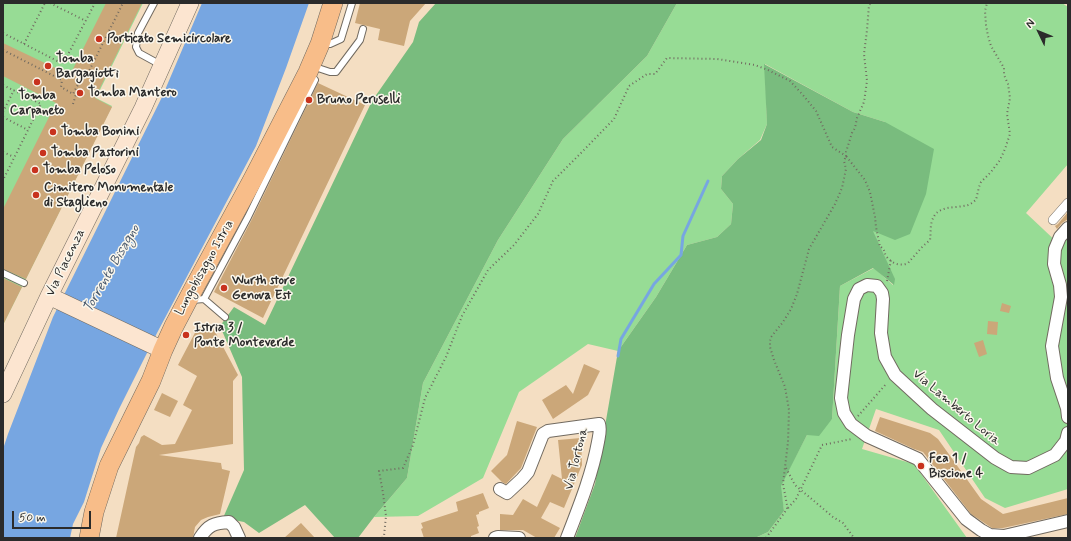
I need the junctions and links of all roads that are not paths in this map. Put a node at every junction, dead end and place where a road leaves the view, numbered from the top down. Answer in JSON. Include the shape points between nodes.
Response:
{"nodes":[{"id":1,"x":154,"y":3,"type":"edge"},
{"id":2,"x":190,"y":3,"type":"edge"},
{"id":3,"x":334,"y":3,"type":"edge"},
{"id":4,"x":352,"y":3,"type":"edge"},
{"id":5,"x":363,"y":29,"type":"dead end"},
{"id":6,"x":320,"y":44,"type":"junction"},
{"id":7,"x":162,"y":65,"type":"junction"},
{"id":8,"x":309,"y":69,"type":"junction"},
{"id":9,"x":1068,"y":203,"type":"edge"},
{"id":10,"x":1053,"y":220,"type":"dead end"},
{"id":11,"x":1068,"y":228,"type":"edge"},
{"id":12,"x":3,"y":273,"type":"edge"},
{"id":13,"x":24,"y":283,"type":"dead end"},
{"id":14,"x":196,"y":296,"type":"junction"},
{"id":15,"x":50,"y":297,"type":"junction"},
{"id":16,"x":226,"y":317,"type":"dead end"},
{"id":17,"x":158,"y":347,"type":"junction"},
{"id":18,"x":151,"y":381,"type":"junction"},
{"id":19,"x":3,"y":394,"type":"edge"},
{"id":20,"x":1068,"y":417,"type":"edge"},
{"id":21,"x":1068,"y":434,"type":"edge"},
{"id":22,"x":500,"y":489,"type":"dead end"},
{"id":23,"x":1068,"y":521,"type":"edge"},
{"id":24,"x":88,"y":538,"type":"edge"},
{"id":25,"x":200,"y":538,"type":"edge"},
{"id":26,"x":239,"y":538,"type":"edge"},
{"id":27,"x":495,"y":538,"type":"edge"},
{"id":28,"x":519,"y":538,"type":"edge"},
{"id":29,"x":567,"y":538,"type":"edge"}],
"edges":[{"from":1,"to":7,"type":"lane","via":[[138,33],[136,47],[139,53]]},
{"from":2,"to":7,"type":"main road","name":"Via Piacenza"},
{"from":3,"to":6,"type":"main road","name":"Lungobisagno Istria"},
{"from":4,"to":6,"type":"lane","via":[[340,39],[330,44]]},
{"from":5,"to":8,"type":"lane","via":[[360,40],[336,72]]},
{"from":6,"to":8,"type":"main road","name":"Lungobisagno Istria"},
{"from":7,"to":15,"type":"main road","name":"Via Piacenza"},
{"from":8,"to":14,"type":"main road","name":"Lungobisagno Istria","via":[[243,213]]},
{"from":9,"to":10,"type":"street"},
{"from":11,"to":20,"type":"street","via":[[1055,249],[1054,264],[1061,297],[1052,346],[1057,378]]},
{"from":12,"to":13,"type":"lane"},
{"from":14,"to":16,"type":"lane"},
{"from":14,"to":17,"type":"main road","name":"Lungobisagno Istria"},
{"from":14,"to":18,"type":"main road","via":[[176,339]]},
{"from":15,"to":17,"type":"main road"},
{"from":15,"to":19,"type":"main road","name":"Via Piacenza"},
{"from":17,"to":18,"type":"main road","name":"Lungobisagno Istria"},
{"from":18,"to":24,"type":"main road","name":"Lungobisagno Istria","via":[[109,466]]},
{"from":21,"to":23,"type":"street","name":"Via Lamberto Loria","via":[[1055,455],[1028,468],[1011,467],[995,458],[932,409],[895,375],[885,357],[881,333],[882,293],[876,286],[867,285],[860,289],[854,299],[841,398],[844,413],[851,424],[867,436],[918,459],[966,518],[990,535],[1004,536]]},
{"from":22,"to":29,"type":"street","name":"Via Tortona","via":[[507,493],[528,472],[543,434],[548,431],[599,424],[596,454]]},
{"from":25,"to":26,"type":"street","via":[[210,526],[229,522]]},
{"from":27,"to":28,"type":"street"}]}
